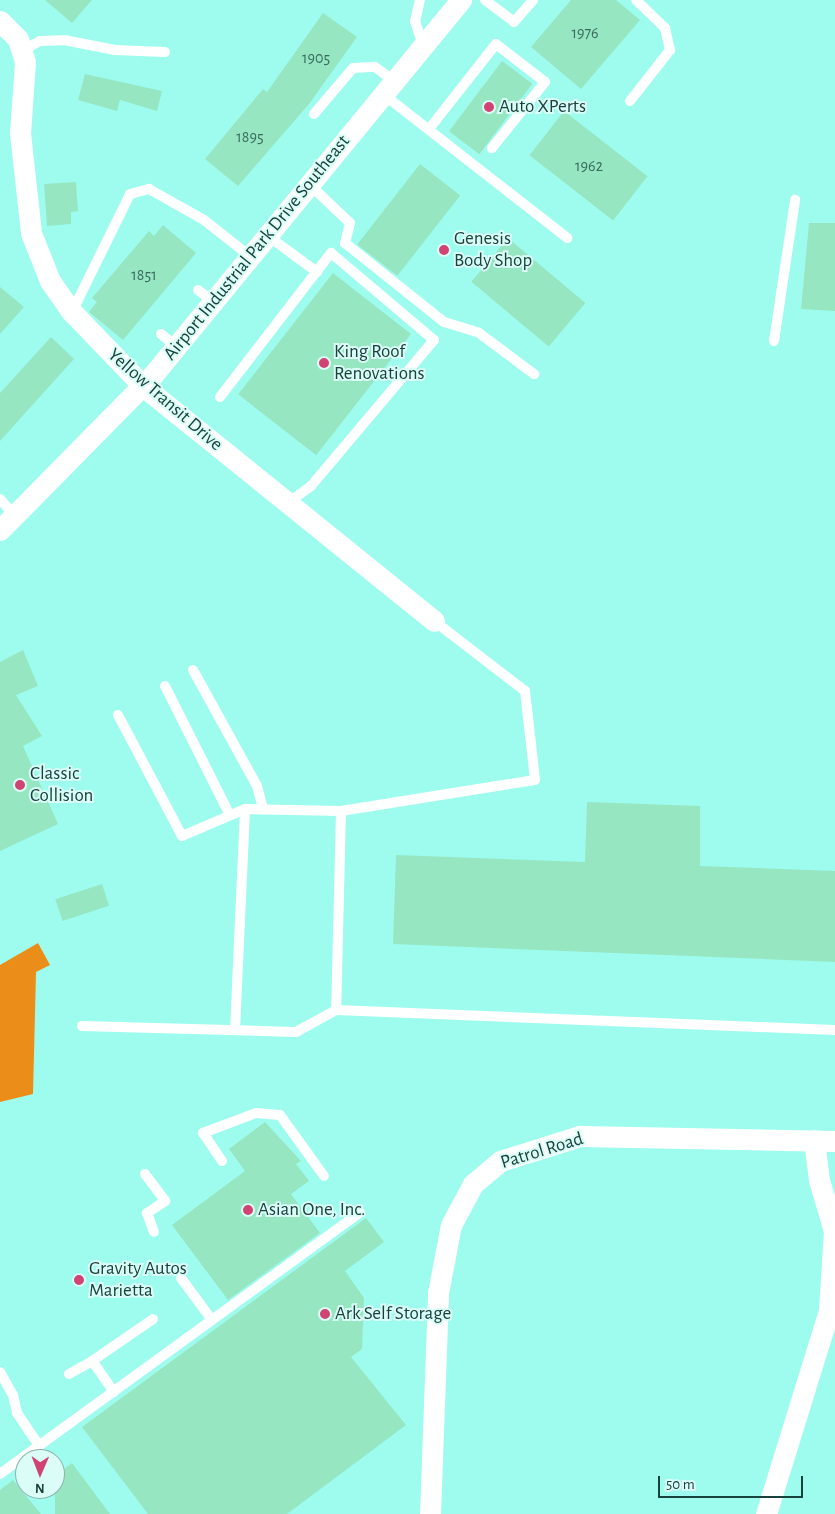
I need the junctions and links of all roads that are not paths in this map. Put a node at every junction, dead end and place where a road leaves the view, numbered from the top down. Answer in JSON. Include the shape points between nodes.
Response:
{"nodes":[{"id":1,"x":420,"y":0,"type":"edge"},
{"id":2,"x":461,"y":0,"type":"edge"},
{"id":3,"x":486,"y":0,"type":"edge"},
{"id":4,"x":533,"y":0,"type":"edge"},
{"id":5,"x":636,"y":0,"type":"edge"},
{"id":6,"x":0,"y":21,"type":"edge"},
{"id":7,"x":424,"y":46,"type":"junction"},
{"id":8,"x":23,"y":50,"type":"junction"},
{"id":9,"x":165,"y":52,"type":"dead end"},
{"id":10,"x":389,"y":87,"type":"junction"},
{"id":11,"x":630,"y":101,"type":"dead end"},
{"id":12,"x":314,"y":114,"type":"dead end"},
{"id":13,"x":429,"y":129,"type":"junction"},
{"id":14,"x":492,"y":148,"type":"dead end"},
{"id":15,"x":310,"y":184,"type":"junction"},
{"id":16,"x":795,"y":200,"type":"dead end"},
{"id":17,"x":268,"y":236,"type":"junction"},
{"id":18,"x":567,"y":238,"type":"dead end"},
{"id":19,"x":251,"y":256,"type":"junction"},
{"id":20,"x":317,"y":272,"type":"junction"},
{"id":21,"x":72,"y":312,"type":"junction"},
{"id":22,"x":774,"y":341,"type":"dead end"},
{"id":23,"x":534,"y":374,"type":"dead end"},
{"id":24,"x":143,"y":386,"type":"junction"},
{"id":25,"x":220,"y":397,"type":"dead end"},
{"id":26,"x":0,"y":499,"type":"edge"},
{"id":27,"x":288,"y":503,"type":"junction"},
{"id":28,"x":8,"y":523,"type":"edge"},
{"id":29,"x":434,"y":621,"type":"joint"},
{"id":30,"x":193,"y":670,"type":"dead end"},
{"id":31,"x":165,"y":686,"type":"dead end"},
{"id":32,"x":118,"y":715,"type":"dead end"},
{"id":33,"x":245,"y":809,"type":"junction"},
{"id":34,"x":263,"y":809,"type":"junction"},
{"id":35,"x":341,"y":811,"type":"junction"},
{"id":36,"x":230,"y":815,"type":"junction"},
{"id":37,"x":336,"y":1010,"type":"junction"},
{"id":38,"x":82,"y":1026,"type":"dead end"},
{"id":39,"x":235,"y":1030,"type":"junction"},
{"id":40,"x":835,"y":1030,"type":"edge"},
{"id":41,"x":814,"y":1140,"type":"junction"},
{"id":42,"x":835,"y":1140,"type":"edge"},
{"id":43,"x":222,"y":1161,"type":"dead end"},
{"id":44,"x":146,"y":1174,"type":"dead end"},
{"id":45,"x":324,"y":1176,"type":"dead end"},
{"id":46,"x":360,"y":1212,"type":"dead end"},
{"id":47,"x":154,"y":1232,"type":"dead end"},
{"id":48,"x":181,"y":1278,"type":"dead end"},
{"id":49,"x":153,"y":1319,"type":"dead end"},
{"id":50,"x":212,"y":1320,"type":"junction"},
{"id":51,"x":92,"y":1361,"type":"junction"},
{"id":52,"x":0,"y":1372,"type":"edge"},
{"id":53,"x":69,"y":1374,"type":"dead end"},
{"id":54,"x":114,"y":1392,"type":"junction"},
{"id":55,"x":39,"y":1446,"type":"junction"},
{"id":56,"x":0,"y":1474,"type":"edge"},
{"id":57,"x":430,"y":1514,"type":"edge"},
{"id":58,"x":766,"y":1514,"type":"edge"}],
"edges":[{"from":1,"to":7,"type":"lane","via":[[415,21]]},
{"from":2,"to":7,"type":"street","name":"Airport Industrial Park Drive Southeast"},
{"from":3,"to":4,"type":"lane","via":[[514,22]]},
{"from":5,"to":11,"type":"lane","via":[[665,28],[670,50]]},
{"from":6,"to":8,"type":"street"},
{"from":7,"to":10,"type":"street","name":"Airport Industrial Park Drive Southeast"},
{"from":8,"to":9,"type":"lane","via":[[40,41],[64,40],[115,50]]},
{"from":8,"to":21,"type":"street","name":"Yellow Transit Drive","via":[[20,133],[31,233],[50,281]]},
{"from":10,"to":12,"type":"lane","via":[[375,67],[352,68]]},
{"from":10,"to":13,"type":"lane"},
{"from":10,"to":15,"type":"street","name":"Airport Industrial Park Drive Southeast"},
{"from":13,"to":14,"type":"lane","via":[[496,44],[545,82]]},
{"from":13,"to":18,"type":"lane"},
{"from":15,"to":17,"type":"street","name":"Airport Industrial Park Drive Southeast"},
{"from":15,"to":23,"type":"lane","via":[[350,222],[345,243],[444,322],[479,333]]},
{"from":16,"to":22,"type":"lane"},
{"from":17,"to":19,"type":"street","name":"Airport Industrial Park Drive Southeast"},
{"from":17,"to":20,"type":"lane"},
{"from":19,"to":21,"type":"lane","via":[[204,220],[149,189],[130,194]]},
{"from":19,"to":24,"type":"street","name":"Airport Industrial Park Drive Southeast","via":[[206,296],[169,340]]},
{"from":20,"to":25,"type":"lane"},
{"from":20,"to":27,"type":"lane","via":[[331,253],[434,340],[311,486]]},
{"from":21,"to":24,"type":"street","name":"Yellow Transit Drive"},
{"from":24,"to":27,"type":"street","name":"Yellow Transit Drive"},
{"from":24,"to":28,"type":"street","name":"Airport Industrial Park Drive Southeast"},
{"from":26,"to":28,"type":"lane"},
{"from":27,"to":29,"type":"street","name":"Yellow Transit Drive"},
{"from":29,"to":35,"type":"lane","via":[[525,691],[535,780]]},
{"from":30,"to":34,"type":"lane","via":[[257,786]]},
{"from":31,"to":36,"type":"lane"},
{"from":32,"to":36,"type":"lane","via":[[182,836]]},
{"from":33,"to":34,"type":"lane"},
{"from":33,"to":36,"type":"lane"},
{"from":33,"to":39,"type":"lane"},
{"from":34,"to":35,"type":"lane"},
{"from":35,"to":37,"type":"lane"},
{"from":37,"to":39,"type":"lane","via":[[296,1032]]},
{"from":37,"to":40,"type":"lane"},
{"from":38,"to":39,"type":"lane"},
{"from":41,"to":42,"type":"street","name":"Patrol Road"},
{"from":41,"to":57,"type":"street","name":"Patrol Road","via":[[580,1136],[500,1160],[473,1184],[451,1225],[438,1293]]},
{"from":41,"to":58,"type":"street","via":[[819,1180],[834,1231],[829,1310]]},
{"from":43,"to":45,"type":"lane","via":[[202,1133],[256,1113],[280,1114]]},
{"from":44,"to":47,"type":"lane","via":[[165,1201],[148,1213]]},
{"from":46,"to":50,"type":"lane"},
{"from":48,"to":50,"type":"lane"},
{"from":49,"to":51,"type":"lane"},
{"from":50,"to":54,"type":"lane"},
{"from":51,"to":53,"type":"lane"},
{"from":51,"to":54,"type":"lane"},
{"from":52,"to":55,"type":"lane","via":[[13,1395],[17,1413]]},
{"from":54,"to":55,"type":"lane"},
{"from":55,"to":56,"type":"lane"}]}
